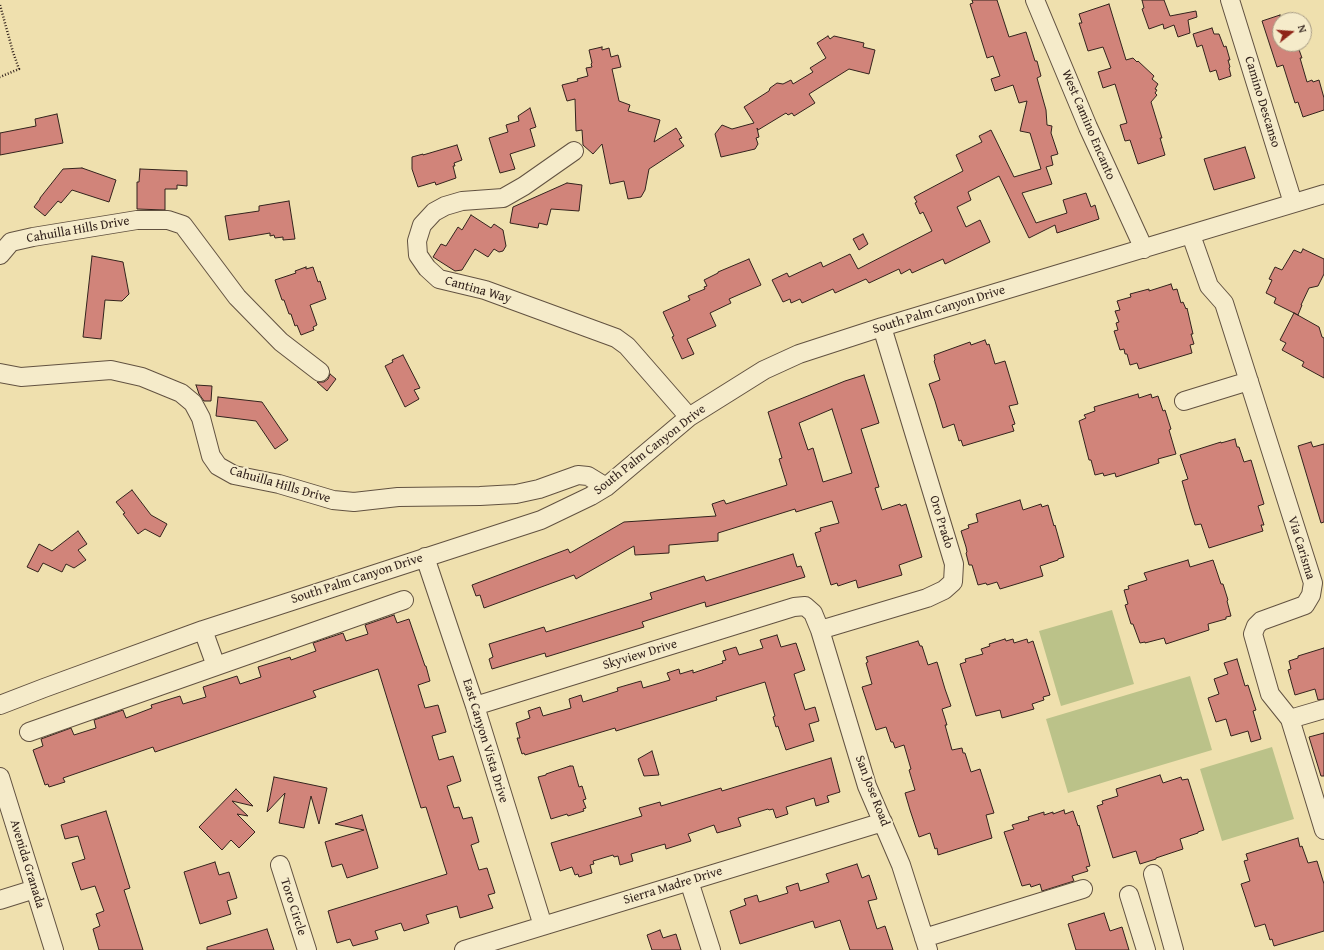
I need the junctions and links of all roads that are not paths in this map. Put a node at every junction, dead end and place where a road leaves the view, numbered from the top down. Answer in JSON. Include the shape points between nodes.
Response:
{"nodes":[{"id":1,"x":1035,"y":0,"type":"edge"},
{"id":2,"x":1230,"y":0,"type":"edge"},
{"id":3,"x":574,"y":152,"type":"dead end"},
{"id":4,"x":1324,"y":194,"type":"edge"},
{"id":5,"x":1293,"y":203,"type":"junction"},
{"id":6,"x":1191,"y":235,"type":"junction"},
{"id":7,"x":4,"y":244,"type":"edge"},
{"id":8,"x":1144,"y":249,"type":"junction"},
{"id":9,"x":882,"y":327,"type":"junction"},
{"id":10,"x":320,"y":372,"type":"dead end"},
{"id":11,"x":0,"y":373,"type":"edge"},
{"id":12,"x":1249,"y":381,"type":"junction"},
{"id":13,"x":1184,"y":401,"type":"dead end"},
{"id":14,"x":689,"y":418,"type":"junction"},
{"id":15,"x":606,"y":487,"type":"junction"},
{"id":16,"x":425,"y":557,"type":"junction"},
{"id":17,"x":404,"y":600,"type":"dead end"},
{"id":18,"x":805,"y":606,"type":"joint"},
{"id":19,"x":203,"y":630,"type":"junction"},
{"id":20,"x":820,"y":630,"type":"junction"},
{"id":21,"x":216,"y":666,"type":"junction"},
{"id":22,"x":0,"y":705,"type":"edge"},
{"id":23,"x":475,"y":706,"type":"junction"},
{"id":24,"x":1324,"y":708,"type":"edge"},
{"id":25,"x":1290,"y":718,"type":"junction"},
{"id":26,"x":29,"y":732,"type":"dead end"},
{"id":27,"x":0,"y":777,"type":"edge"},
{"id":28,"x":883,"y":822,"type":"junction"},
{"id":29,"x":1324,"y":830,"type":"edge"},
{"id":30,"x":280,"y":865,"type":"dead end"},
{"id":31,"x":1153,"y":874,"type":"dead end"},
{"id":32,"x":689,"y":881,"type":"junction"},
{"id":33,"x":35,"y":889,"type":"junction"},
{"id":34,"x":1083,"y":889,"type":"dead end"},
{"id":35,"x":1130,"y":895,"type":"dead end"},
{"id":36,"x":0,"y":900,"type":"edge"},
{"id":37,"x":543,"y":926,"type":"junction"},
{"id":38,"x":926,"y":944,"type":"edge"},
{"id":39,"x":54,"y":950,"type":"edge"},
{"id":40,"x":307,"y":950,"type":"edge"},
{"id":41,"x":464,"y":950,"type":"edge"},
{"id":42,"x":711,"y":950,"type":"edge"},
{"id":43,"x":1146,"y":950,"type":"edge"},
{"id":44,"x":1174,"y":950,"type":"edge"}],
"edges":[{"from":1,"to":8,"type":"street","name":"West Camino Encanto","via":[[1088,127]]},
{"from":2,"to":5,"type":"street","name":"Camino Descanso"},
{"from":3,"to":14,"type":"street","name":"Cantina Way","via":[[503,198],[462,201],[434,212],[422,226],[417,242],[418,255],[439,279],[485,290],[616,338],[627,346]]},
{"from":4,"to":5,"type":"street","name":"South Palm Canyon Drive"},
{"from":5,"to":6,"type":"street","name":"South Palm Canyon Drive"},
{"from":6,"to":8,"type":"street","name":"South Palm Canyon Drive"},
{"from":6,"to":12,"type":"street","name":"Via Carisma","via":[[1208,286],[1224,303]]},
{"from":7,"to":10,"type":"street","name":"Cahuilla Hills Drive","via":[[137,220],[168,220],[183,225],[237,297],[281,342]]},
{"from":8,"to":9,"type":"street","name":"South Palm Canyon Drive"},
{"from":9,"to":14,"type":"street","name":"South Palm Canyon Drive","via":[[799,354],[764,370]]},
{"from":9,"to":20,"type":"street","name":"Oro Prado","via":[[954,564],[953,582],[944,590],[927,598]]},
{"from":11,"to":15,"type":"street","name":"Cahuilla Hills Drive","via":[[21,377],[111,370],[142,377],[181,393],[193,403],[201,418],[211,456],[218,466],[234,475],[279,484],[333,500],[354,502],[398,497],[516,494],[578,475],[588,476]]},
{"from":12,"to":13,"type":"street"},
{"from":12,"to":25,"type":"street","name":"Via Carisma","via":[[1312,583],[1311,595],[1305,606],[1261,621],[1253,634],[1270,694]]},
{"from":14,"to":15,"type":"street","name":"South Palm Canyon Drive"},
{"from":15,"to":16,"type":"street","name":"South Palm Canyon Drive","via":[[540,520]]},
{"from":16,"to":19,"type":"street","name":"South Palm Canyon Drive"},
{"from":16,"to":23,"type":"street","name":"East Canyon Vista Drive"},
{"from":17,"to":21,"type":"street"},
{"from":18,"to":20,"type":"street","name":"San Jose Road","via":[[813,613]]},
{"from":18,"to":23,"type":"street","name":"Skyview Drive","via":[[787,609]]},
{"from":19,"to":21,"type":"street"},
{"from":19,"to":22,"type":"street","name":"South Palm Canyon Drive"},
{"from":20,"to":28,"type":"street","name":"San Jose Road","via":[[867,786]]},
{"from":21,"to":26,"type":"street"},
{"from":23,"to":37,"type":"street","name":"East Canyon Vista Drive"},
{"from":24,"to":25,"type":"street"},
{"from":25,"to":29,"type":"street","name":"Via Carisma"},
{"from":27,"to":33,"type":"street","name":"Avenida Granada"},
{"from":28,"to":32,"type":"street","name":"Sierra Madre Drive"},
{"from":28,"to":38,"type":"street","name":"San Jose Road","via":[[901,865]]},
{"from":30,"to":40,"type":"street","name":"Toro Circle"},
{"from":31,"to":44,"type":"street"},
{"from":32,"to":37,"type":"street","name":"Sierra Madre Drive"},
{"from":32,"to":42,"type":"street"},
{"from":33,"to":36,"type":"street"},
{"from":33,"to":39,"type":"street","name":"Avenida Granada"},
{"from":34,"to":38,"type":"street"},
{"from":35,"to":43,"type":"street"},
{"from":37,"to":41,"type":"street","name":"Sierra Madre Drive"}]}
